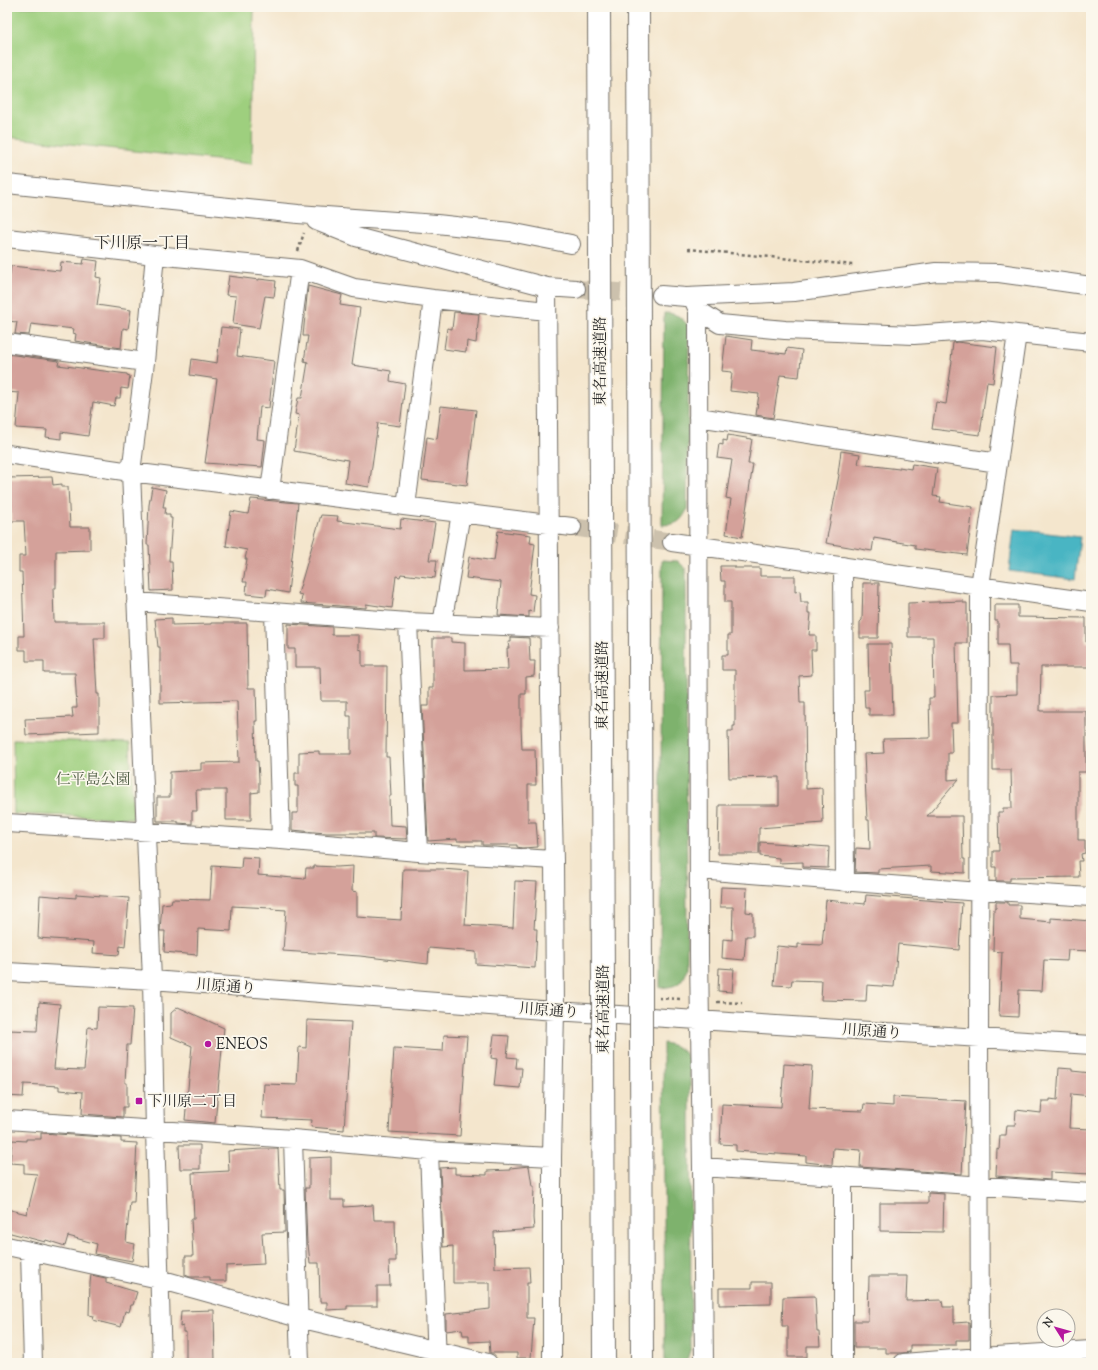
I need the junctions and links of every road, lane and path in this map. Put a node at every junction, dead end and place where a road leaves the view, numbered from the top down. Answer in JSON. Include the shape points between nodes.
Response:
{"nodes":[{"id":1,"x":599,"y":7,"type":"edge"},
{"id":2,"x":638,"y":7,"type":"edge"},
{"id":3,"x":7,"y":184,"type":"edge"},
{"id":4,"x":304,"y":217,"type":"junction"},
{"id":5,"x":7,"y":238,"type":"edge"},
{"id":6,"x":571,"y":244,"type":"dead end"},
{"id":7,"x":688,"y":249,"type":"dead end"},
{"id":8,"x":156,"y":255,"type":"junction"},
{"id":9,"x":858,"y":265,"type":"dead end"},
{"id":10,"x":296,"y":269,"type":"junction"},
{"id":11,"x":1091,"y":286,"type":"edge"},
{"id":12,"x":546,"y":287,"type":"junction"},
{"id":13,"x":576,"y":289,"type":"tunnel mouth"},
{"id":14,"x":660,"y":295,"type":"tunnel mouth"},
{"id":15,"x":433,"y":299,"type":"junction"},
{"id":16,"x":695,"y":303,"type":"junction"},
{"id":17,"x":547,"y":311,"type":"junction"},
{"id":18,"x":1017,"y":334,"type":"junction"},
{"id":19,"x":1091,"y":342,"type":"edge"},
{"id":20,"x":7,"y":343,"type":"edge"},
{"id":21,"x":144,"y":362,"type":"junction"},
{"id":22,"x":698,"y":417,"type":"junction"},
{"id":23,"x":7,"y":454,"type":"edge"},
{"id":24,"x":998,"y":463,"type":"junction"},
{"id":25,"x":131,"y":472,"type":"junction"},
{"id":26,"x":270,"y":490,"type":"junction"},
{"id":27,"x":406,"y":506,"type":"junction"},
{"id":28,"x":461,"y":513,"type":"junction"},
{"id":29,"x":549,"y":524,"type":"junction"},
{"id":30,"x":572,"y":527,"type":"tunnel mouth"},
{"id":31,"x":672,"y":542,"type":"tunnel mouth"},
{"id":32,"x":698,"y":546,"type":"junction"},
{"id":33,"x":843,"y":566,"type":"junction"},
{"id":34,"x":980,"y":586,"type":"junction"},
{"id":35,"x":136,"y":602,"type":"junction"},
{"id":36,"x":1091,"y":602,"type":"edge"},
{"id":37,"x":274,"y":612,"type":"junction"},
{"id":38,"x":408,"y":622,"type":"junction"},
{"id":39,"x":442,"y":624,"type":"junction"},
{"id":40,"x":550,"y":628,"type":"junction"},
{"id":41,"x":7,"y":810,"type":"edge"},
{"id":42,"x":7,"y":823,"type":"edge"},
{"id":43,"x":146,"y":832,"type":"junction"},
{"id":44,"x":281,"y":840,"type":"junction"},
{"id":45,"x":418,"y":852,"type":"junction"},
{"id":46,"x":554,"y":860,"type":"junction"},
{"id":47,"x":699,"y":870,"type":"junction"},
{"id":48,"x":845,"y":882,"type":"junction"},
{"id":49,"x":980,"y":891,"type":"junction"},
{"id":50,"x":1091,"y":897,"type":"edge"},
{"id":51,"x":7,"y":972,"type":"edge"},
{"id":52,"x":152,"y":980,"type":"junction"},
{"id":53,"x":555,"y":1011,"type":"junction"},
{"id":54,"x":700,"y":1020,"type":"junction"},
{"id":55,"x":979,"y":1038,"type":"junction"},
{"id":56,"x":1091,"y":1045,"type":"edge"},
{"id":57,"x":7,"y":1120,"type":"edge"},
{"id":58,"x":155,"y":1131,"type":"junction"},
{"id":59,"x":293,"y":1139,"type":"junction"},
{"id":60,"x":428,"y":1150,"type":"junction"},
{"id":61,"x":552,"y":1157,"type":"junction"},
{"id":62,"x":702,"y":1167,"type":"junction"},
{"id":63,"x":843,"y":1176,"type":"junction"},
{"id":64,"x":980,"y":1186,"type":"junction"},
{"id":65,"x":1091,"y":1193,"type":"edge"},
{"id":66,"x":7,"y":1246,"type":"edge"},
{"id":67,"x":30,"y":1252,"type":"junction"},
{"id":68,"x":159,"y":1279,"type":"junction"},
{"id":69,"x":299,"y":1318,"type":"junction"},
{"id":70,"x":1091,"y":1350,"type":"edge"},
{"id":71,"x":436,"y":1357,"type":"edge"},
{"id":72,"x":980,"y":1360,"type":"edge"},
{"id":73,"x":33,"y":1363,"type":"edge"},
{"id":74,"x":162,"y":1363,"type":"edge"},
{"id":75,"x":300,"y":1363,"type":"edge"},
{"id":76,"x":488,"y":1363,"type":"edge"},
{"id":77,"x":552,"y":1363,"type":"edge"},
{"id":78,"x":604,"y":1363,"type":"edge"},
{"id":79,"x":642,"y":1363,"type":"edge"},
{"id":80,"x":704,"y":1363,"type":"edge"},
{"id":81,"x":843,"y":1363,"type":"edge"},
{"id":82,"x":903,"y":1363,"type":"edge"}],
"edges":[{"from":1,"to":78,"type":"highway","name":"東名高速道路","bridge":true},
{"from":2,"to":79,"type":"highway","bridge":true},
{"from":3,"to":4,"type":"street"},
{"from":4,"to":6,"type":"street","via":[[437,224],[510,232]]},
{"from":4,"to":10,"type":"path"},
{"from":4,"to":12,"type":"street","via":[[356,237]]},
{"from":5,"to":8,"type":"street"},
{"from":7,"to":9,"type":"path"},
{"from":8,"to":10,"type":"street"},
{"from":8,"to":21,"type":"street"},
{"from":10,"to":15,"type":"street","via":[[354,288]]},
{"from":10,"to":26,"type":"street"},
{"from":11,"to":16,"type":"street","via":[[999,273],[936,272]]},
{"from":12,"to":13,"type":"street"},
{"from":12,"to":17,"type":"street"},
{"from":14,"to":16,"type":"street"},
{"from":15,"to":17,"type":"street"},
{"from":15,"to":27,"type":"street"},
{"from":16,"to":18,"type":"street","via":[[720,324],[785,330],[914,335],[982,330]]},
{"from":16,"to":22,"type":"street"},
{"from":17,"to":29,"type":"street"},
{"from":18,"to":19,"type":"street"},
{"from":18,"to":24,"type":"street"},
{"from":20,"to":21,"type":"street"},
{"from":21,"to":25,"type":"street"},
{"from":22,"to":24,"type":"street"},
{"from":22,"to":32,"type":"street"},
{"from":23,"to":25,"type":"street"},
{"from":24,"to":34,"type":"street"},
{"from":25,"to":26,"type":"street"},
{"from":25,"to":35,"type":"street"},
{"from":26,"to":27,"type":"street"},
{"from":27,"to":28,"type":"street"},
{"from":28,"to":29,"type":"street"},
{"from":28,"to":39,"type":"street"},
{"from":29,"to":30,"type":"street"},
{"from":29,"to":40,"type":"street"},
{"from":31,"to":32,"type":"street"},
{"from":32,"to":33,"type":"street"},
{"from":32,"to":47,"type":"street"},
{"from":33,"to":34,"type":"street"},
{"from":33,"to":48,"type":"street"},
{"from":34,"to":36,"type":"street"},
{"from":34,"to":49,"type":"street"},
{"from":35,"to":37,"type":"street"},
{"from":35,"to":43,"type":"street"},
{"from":37,"to":38,"type":"street"},
{"from":37,"to":44,"type":"street"},
{"from":38,"to":39,"type":"street"},
{"from":38,"to":45,"type":"street"},
{"from":39,"to":40,"type":"street"},
{"from":40,"to":46,"type":"street"},
{"from":41,"to":42,"type":"street"},
{"from":42,"to":43,"type":"street"},
{"from":43,"to":44,"type":"street"},
{"from":43,"to":52,"type":"street"},
{"from":44,"to":45,"type":"street"},
{"from":45,"to":46,"type":"street"},
{"from":46,"to":53,"type":"street"},
{"from":47,"to":48,"type":"street"},
{"from":47,"to":54,"type":"street"},
{"from":48,"to":49,"type":"street"},
{"from":49,"to":50,"type":"street"},
{"from":49,"to":55,"type":"street"},
{"from":51,"to":52,"type":"street","name":"川原通り"},
{"from":52,"to":53,"type":"street","name":"川原通り"},
{"from":52,"to":58,"type":"street"},
{"from":53,"to":54,"type":"street","name":"川原通り"},
{"from":53,"to":61,"type":"street"},
{"from":54,"to":55,"type":"street","name":"川原通り"},
{"from":54,"to":62,"type":"street"},
{"from":55,"to":56,"type":"street","name":"川原通り"},
{"from":55,"to":64,"type":"street"},
{"from":57,"to":58,"type":"street"},
{"from":58,"to":59,"type":"street"},
{"from":58,"to":68,"type":"street"},
{"from":59,"to":60,"type":"street"},
{"from":59,"to":69,"type":"street"},
{"from":60,"to":61,"type":"street"},
{"from":60,"to":71,"type":"street"},
{"from":61,"to":77,"type":"street"},
{"from":62,"to":63,"type":"street"},
{"from":62,"to":80,"type":"street"},
{"from":63,"to":64,"type":"street"},
{"from":63,"to":81,"type":"street"},
{"from":64,"to":65,"type":"street"},
{"from":64,"to":72,"type":"street"},
{"from":66,"to":67,"type":"street"},
{"from":67,"to":68,"type":"street"},
{"from":67,"to":73,"type":"street"},
{"from":68,"to":69,"type":"street"},
{"from":68,"to":74,"type":"street"},
{"from":69,"to":71,"type":"street"},
{"from":69,"to":75,"type":"street"},
{"from":70,"to":72,"type":"street"},
{"from":71,"to":76,"type":"street"},
{"from":72,"to":82,"type":"street"}]}
